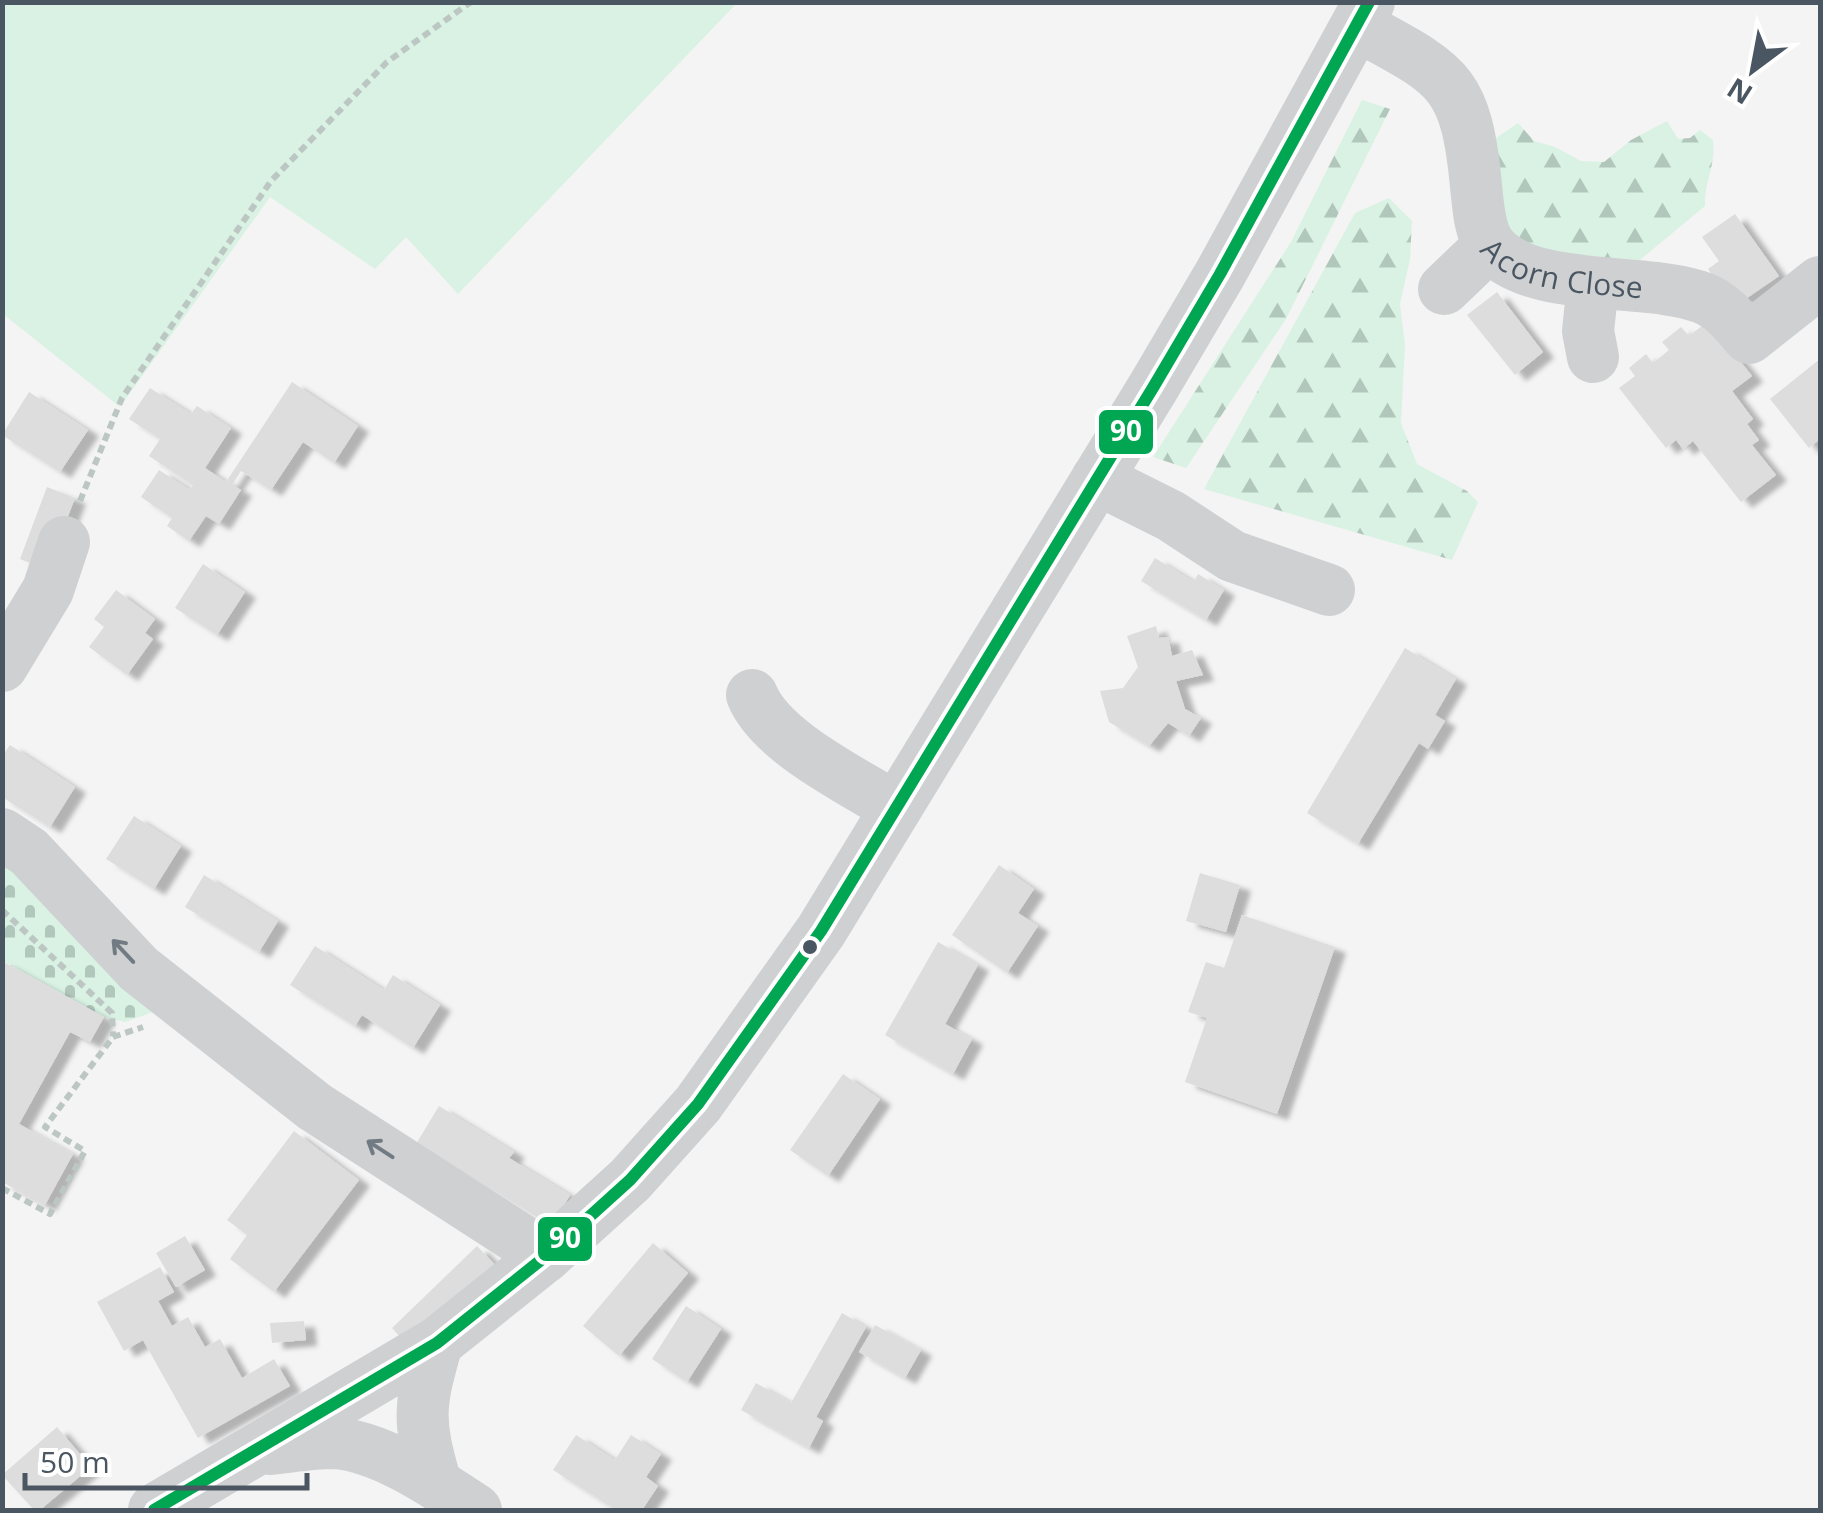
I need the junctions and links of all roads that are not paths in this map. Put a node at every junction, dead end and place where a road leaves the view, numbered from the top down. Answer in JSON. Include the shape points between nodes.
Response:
{"nodes":[{"id":1,"x":1363,"y":14,"type":"edge"},
{"id":2,"x":1490,"y":245,"type":"junction"},
{"id":3,"x":1820,"y":282,"type":"edge"},
{"id":4,"x":1593,"y":284,"type":"junction"},
{"id":5,"x":1444,"y":288,"type":"dead end"},
{"id":6,"x":1593,"y":358,"type":"dead end"},
{"id":7,"x":1096,"y":479,"type":"junction"},
{"id":8,"x":64,"y":542,"type":"road end"},
{"id":9,"x":1329,"y":590,"type":"dead end"},
{"id":10,"x":8,"y":644,"type":"edge"},
{"id":11,"x":752,"y":695,"type":"dead end"},
{"id":12,"x":896,"y":808,"type":"junction"},
{"id":13,"x":2,"y":834,"type":"edge"},
{"id":14,"x":546,"y":1256,"type":"junction"},
{"id":15,"x":437,"y":1343,"type":"junction"},
{"id":16,"x":255,"y":1450,"type":"junction"},
{"id":17,"x":456,"y":1497,"type":"edge"},
{"id":18,"x":154,"y":1510,"type":"edge"}],
"edges":[{"from":1,"to":2,"type":"street","name":"Acorn Close","via":[[1440,73],[1459,100]]},
{"from":1,"to":7,"type":"street","via":[[1220,274]]},
{"from":2,"to":4,"type":"street","name":"Acorn Close","via":[[1547,275]]},
{"from":2,"to":5,"type":"street"},
{"from":3,"to":4,"type":"street","name":"Acorn Close","via":[[1749,338],[1705,298],[1650,285]]},
{"from":4,"to":6,"type":"street"},
{"from":7,"to":9,"type":"street","via":[[1232,556]]},
{"from":7,"to":12,"type":"street"},
{"from":8,"to":10,"type":"street","via":[[48,590]]},
{"from":11,"to":12,"type":"street","via":[[790,741]]},
{"from":12,"to":14,"type":"street","via":[[821,931],[698,1104],[630,1180]]},
{"from":14,"to":13,"type":"street","one_way":true,"via":[[315,1108],[139,969],[29,852]]},
{"from":14,"to":15,"type":"street"},
{"from":15,"to":16,"type":"street"},
{"from":15,"to":17,"type":"street","via":[[421,1398],[422,1438]]},
{"from":16,"to":17,"type":"street","via":[[335,1443],[366,1451]]},
{"from":16,"to":18,"type":"street"}]}
